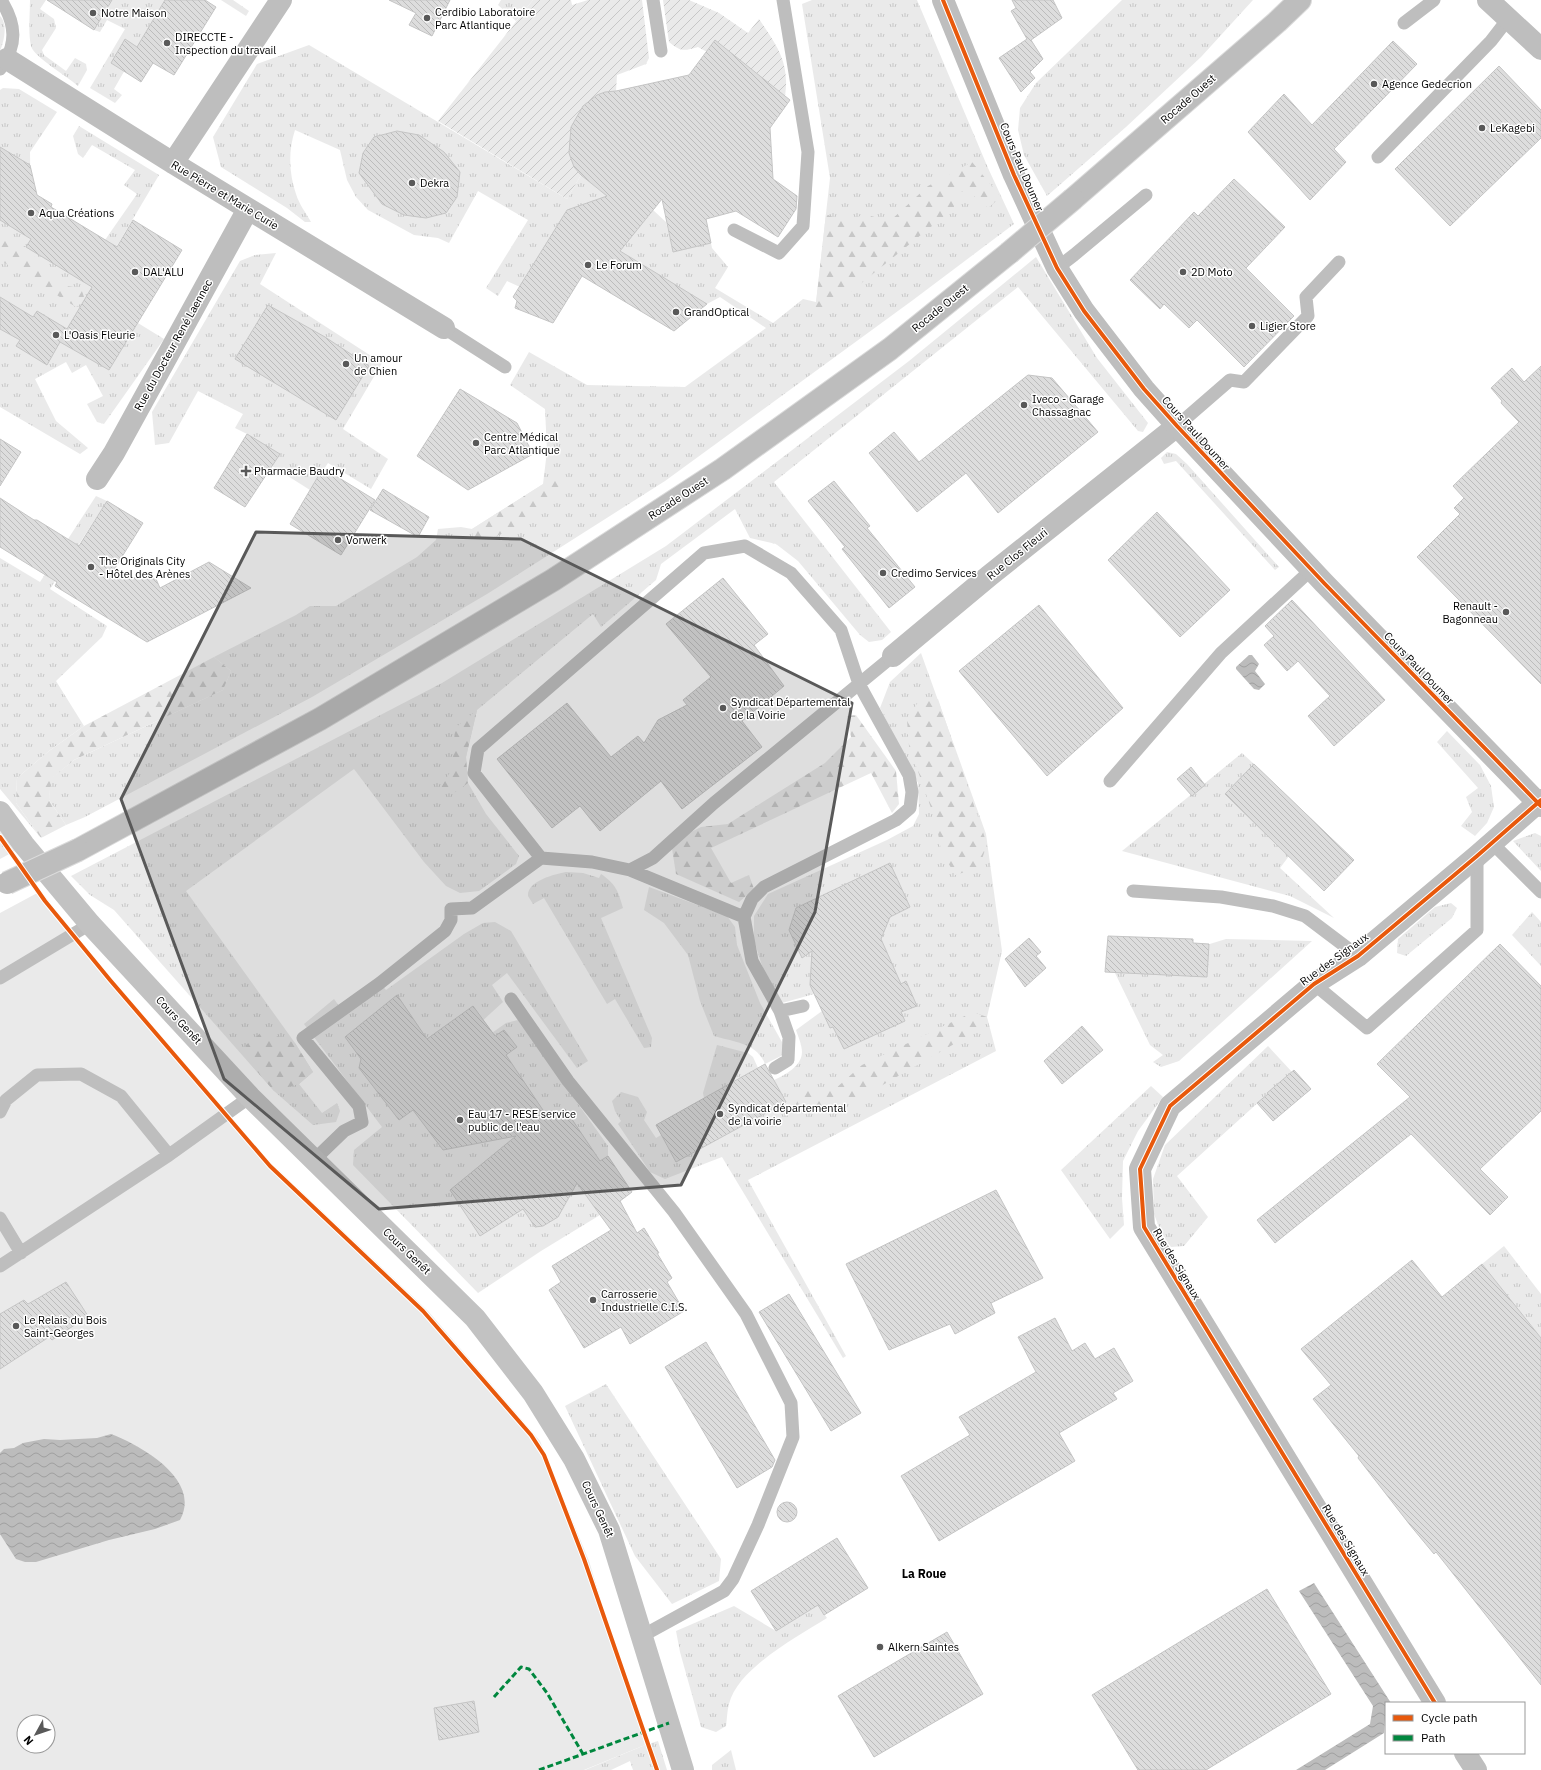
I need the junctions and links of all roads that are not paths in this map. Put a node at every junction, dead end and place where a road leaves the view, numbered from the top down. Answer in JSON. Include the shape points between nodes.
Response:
{"nodes":[{"id":1,"x":1,"y":0,"type":"edge"},
{"id":2,"x":281,"y":0,"type":"edge"},
{"id":3,"x":653,"y":0,"type":"edge"},
{"id":4,"x":783,"y":0,"type":"edge"},
{"id":5,"x":944,"y":0,"type":"edge"},
{"id":6,"x":1289,"y":0,"type":"edge"},
{"id":7,"x":1300,"y":0,"type":"edge"},
{"id":8,"x":1434,"y":0,"type":"edge"},
{"id":9,"x":1499,"y":6,"type":"edge"},
{"id":10,"x":1277,"y":22,"type":"junction"},
{"id":11,"x":1404,"y":23,"type":"dead end"},
{"id":12,"x":1541,"y":49,"type":"edge"},
{"id":13,"x":661,"y":51,"type":"dead end"},
{"id":14,"x":4,"y":64,"type":"edge"},
{"id":15,"x":1378,"y":157,"type":"dead end"},
{"id":16,"x":173,"y":163,"type":"junction"},
{"id":17,"x":1146,"y":194,"type":"dead end"},
{"id":18,"x":248,"y":209,"type":"junction"},
{"id":19,"x":734,"y":230,"type":"dead end"},
{"id":20,"x":1339,"y":262,"type":"dead end"},
{"id":21,"x":1057,"y":268,"type":"junction"},
{"id":22,"x":444,"y":328,"type":"joint"},
{"id":23,"x":505,"y":367,"type":"dead end"},
{"id":24,"x":1177,"y":426,"type":"junction"},
{"id":25,"x":97,"y":479,"type":"dead end"},
{"id":26,"x":1311,"y":570,"type":"junction"},
{"id":27,"x":893,"y":656,"type":"joint"},
{"id":28,"x":859,"y":684,"type":"junction"},
{"id":29,"x":1110,"y":781,"type":"dead end"},
{"id":30,"x":1540,"y":803,"type":"edge"},
{"id":31,"x":0,"y":812,"type":"edge"},
{"id":32,"x":1484,"y":849,"type":"junction"},
{"id":33,"x":541,"y":858,"type":"junction"},
{"id":34,"x":630,"y":870,"type":"junction"},
{"id":35,"x":4,"y":884,"type":"edge"},
{"id":36,"x":1133,"y":891,"type":"dead end"},
{"id":37,"x":1541,"y":892,"type":"edge"},
{"id":38,"x":744,"y":917,"type":"junction"},
{"id":39,"x":90,"y":924,"type":"junction"},
{"id":40,"x":1358,"y":956,"type":"junction"},
{"id":41,"x":0,"y":978,"type":"edge"},
{"id":42,"x":1314,"y":984,"type":"junction"},
{"id":43,"x":511,"y":999,"type":"dead end"},
{"id":44,"x":803,"y":1006,"type":"dead end"},
{"id":45,"x":780,"y":1011,"type":"junction"},
{"id":46,"x":775,"y":1068,"type":"dead end"},
{"id":47,"x":250,"y":1097,"type":"junction"},
{"id":48,"x":0,"y":1112,"type":"edge"},
{"id":49,"x":169,"y":1154,"type":"junction"},
{"id":50,"x":314,"y":1160,"type":"junction"},
{"id":51,"x":0,"y":1218,"type":"edge"},
{"id":52,"x":21,"y":1253,"type":"junction"},
{"id":53,"x":0,"y":1266,"type":"edge"},
{"id":54,"x":642,"y":1636,"type":"junction"},
{"id":55,"x":1434,"y":1702,"type":"edge"},
{"id":56,"x":1466,"y":1754,"type":"edge"},
{"id":57,"x":683,"y":1770,"type":"edge"},
{"id":58,"x":1476,"y":1770,"type":"edge"}],
"edges":[{"from":1,"to":14,"type":"lane","via":[[9,13],[13,29],[12,44]]},
{"from":2,"to":16,"type":"street"},
{"from":3,"to":13,"type":"lane"},
{"from":4,"to":19,"type":"lane","via":[[808,152],[803,226],[779,253]]},
{"from":5,"to":21,"type":"street","name":"Cours Paul Doumer","via":[[1014,176]]},
{"from":6,"to":10,"type":"main road"},
{"from":7,"to":10,"type":"main road","name":"Rocade Ouest"},
{"from":8,"to":11,"type":"lane"},
{"from":9,"to":12,"type":"street"},
{"from":9,"to":15,"type":"lane","via":[[1492,41]]},
{"from":10,"to":35,"type":"main road","name":"Rocade Ouest","bridge":true,"via":[[1009,253],[890,349],[723,469],[553,580],[320,719],[78,850]]},
{"from":14,"to":16,"type":"street","name":"Rue Pierre et Marie Curie"},
{"from":16,"to":18,"type":"street","name":"Rue Pierre et Marie Curie"},
{"from":17,"to":21,"type":"lane"},
{"from":18,"to":22,"type":"street","name":"Rue Pierre et Marie Curie"},
{"from":18,"to":25,"type":"street","name":"Rue du Docteur René Laennec"},
{"from":20,"to":24,"type":"lane","via":[[1306,297],[1308,316],[1244,382],[1230,380]]},
{"from":21,"to":24,"type":"street","name":"Cours Paul Doumer","via":[[1084,311],[1112,348]]},
{"from":22,"to":23,"type":"lane"},
{"from":24,"to":26,"type":"street","name":"Cours Paul Doumer"},
{"from":24,"to":27,"type":"street","name":"Rue Clos Fleuri"},
{"from":26,"to":29,"type":"lane","via":[[1221,653]]},
{"from":26,"to":30,"type":"street","name":"Cours Paul Doumer"},
{"from":27,"to":28,"type":"lane","name":"Rue Clos Fleuri"},
{"from":28,"to":33,"type":"lane","via":[[841,630],[791,573],[745,546],[704,553],[478,749],[474,773]]},
{"from":28,"to":34,"type":"lane","name":"Rue Clos Fleuri","via":[[714,803],[653,858]]},
{"from":28,"to":38,"type":"lane","via":[[909,775],[912,792],[910,808],[896,820],[764,887],[752,899]]},
{"from":30,"to":32,"type":"street","name":"Rue des Signaux"},
{"from":31,"to":39,"type":"main road","name":"Cours Genêt"},
{"from":32,"to":37,"type":"lane"},
{"from":32,"to":40,"type":"street","name":"Rue des Signaux"},
{"from":32,"to":42,"type":"lane","via":[[1477,930],[1367,1028]]},
{"from":33,"to":34,"type":"lane","via":[[592,862]]},
{"from":33,"to":50,"type":"lane","via":[[472,908],[451,909],[451,920],[445,930],[380,983],[303,1038],[359,1106],[362,1122],[344,1131]]},
{"from":34,"to":38,"type":"lane"},
{"from":36,"to":40,"type":"lane","via":[[1220,897],[1273,906],[1306,916]]},
{"from":38,"to":45,"type":"lane","via":[[752,961]]},
{"from":39,"to":41,"type":"lane"},
{"from":39,"to":47,"type":"main road","name":"Cours Genêt"},
{"from":40,"to":42,"type":"street","name":"Rue des Signaux"},
{"from":42,"to":55,"type":"street","name":"Rue des Signaux","via":[[1170,1106],[1140,1169],[1144,1227]]},
{"from":43,"to":54,"type":"lane","via":[[568,1081],[674,1212],[746,1314],[791,1403],[793,1437],[758,1526],[733,1580],[724,1591]]},
{"from":44,"to":45,"type":"lane"},
{"from":45,"to":46,"type":"lane","via":[[789,1037],[788,1060]]},
{"from":47,"to":49,"type":"lane"},
{"from":47,"to":50,"type":"main road","name":"Cours Genêt"},
{"from":48,"to":49,"type":"lane","via":[[6,1100],[37,1075],[81,1074],[121,1096]]},
{"from":49,"to":52,"type":"lane"},
{"from":50,"to":54,"type":"main road","name":"Cours Genêt","via":[[475,1318],[533,1393],[574,1459],[609,1530]]},
{"from":51,"to":52,"type":"lane"},
{"from":52,"to":53,"type":"lane"},
{"from":54,"to":57,"type":"main road","name":"Cours Genêt"},
{"from":56,"to":58,"type":"street"}]}
